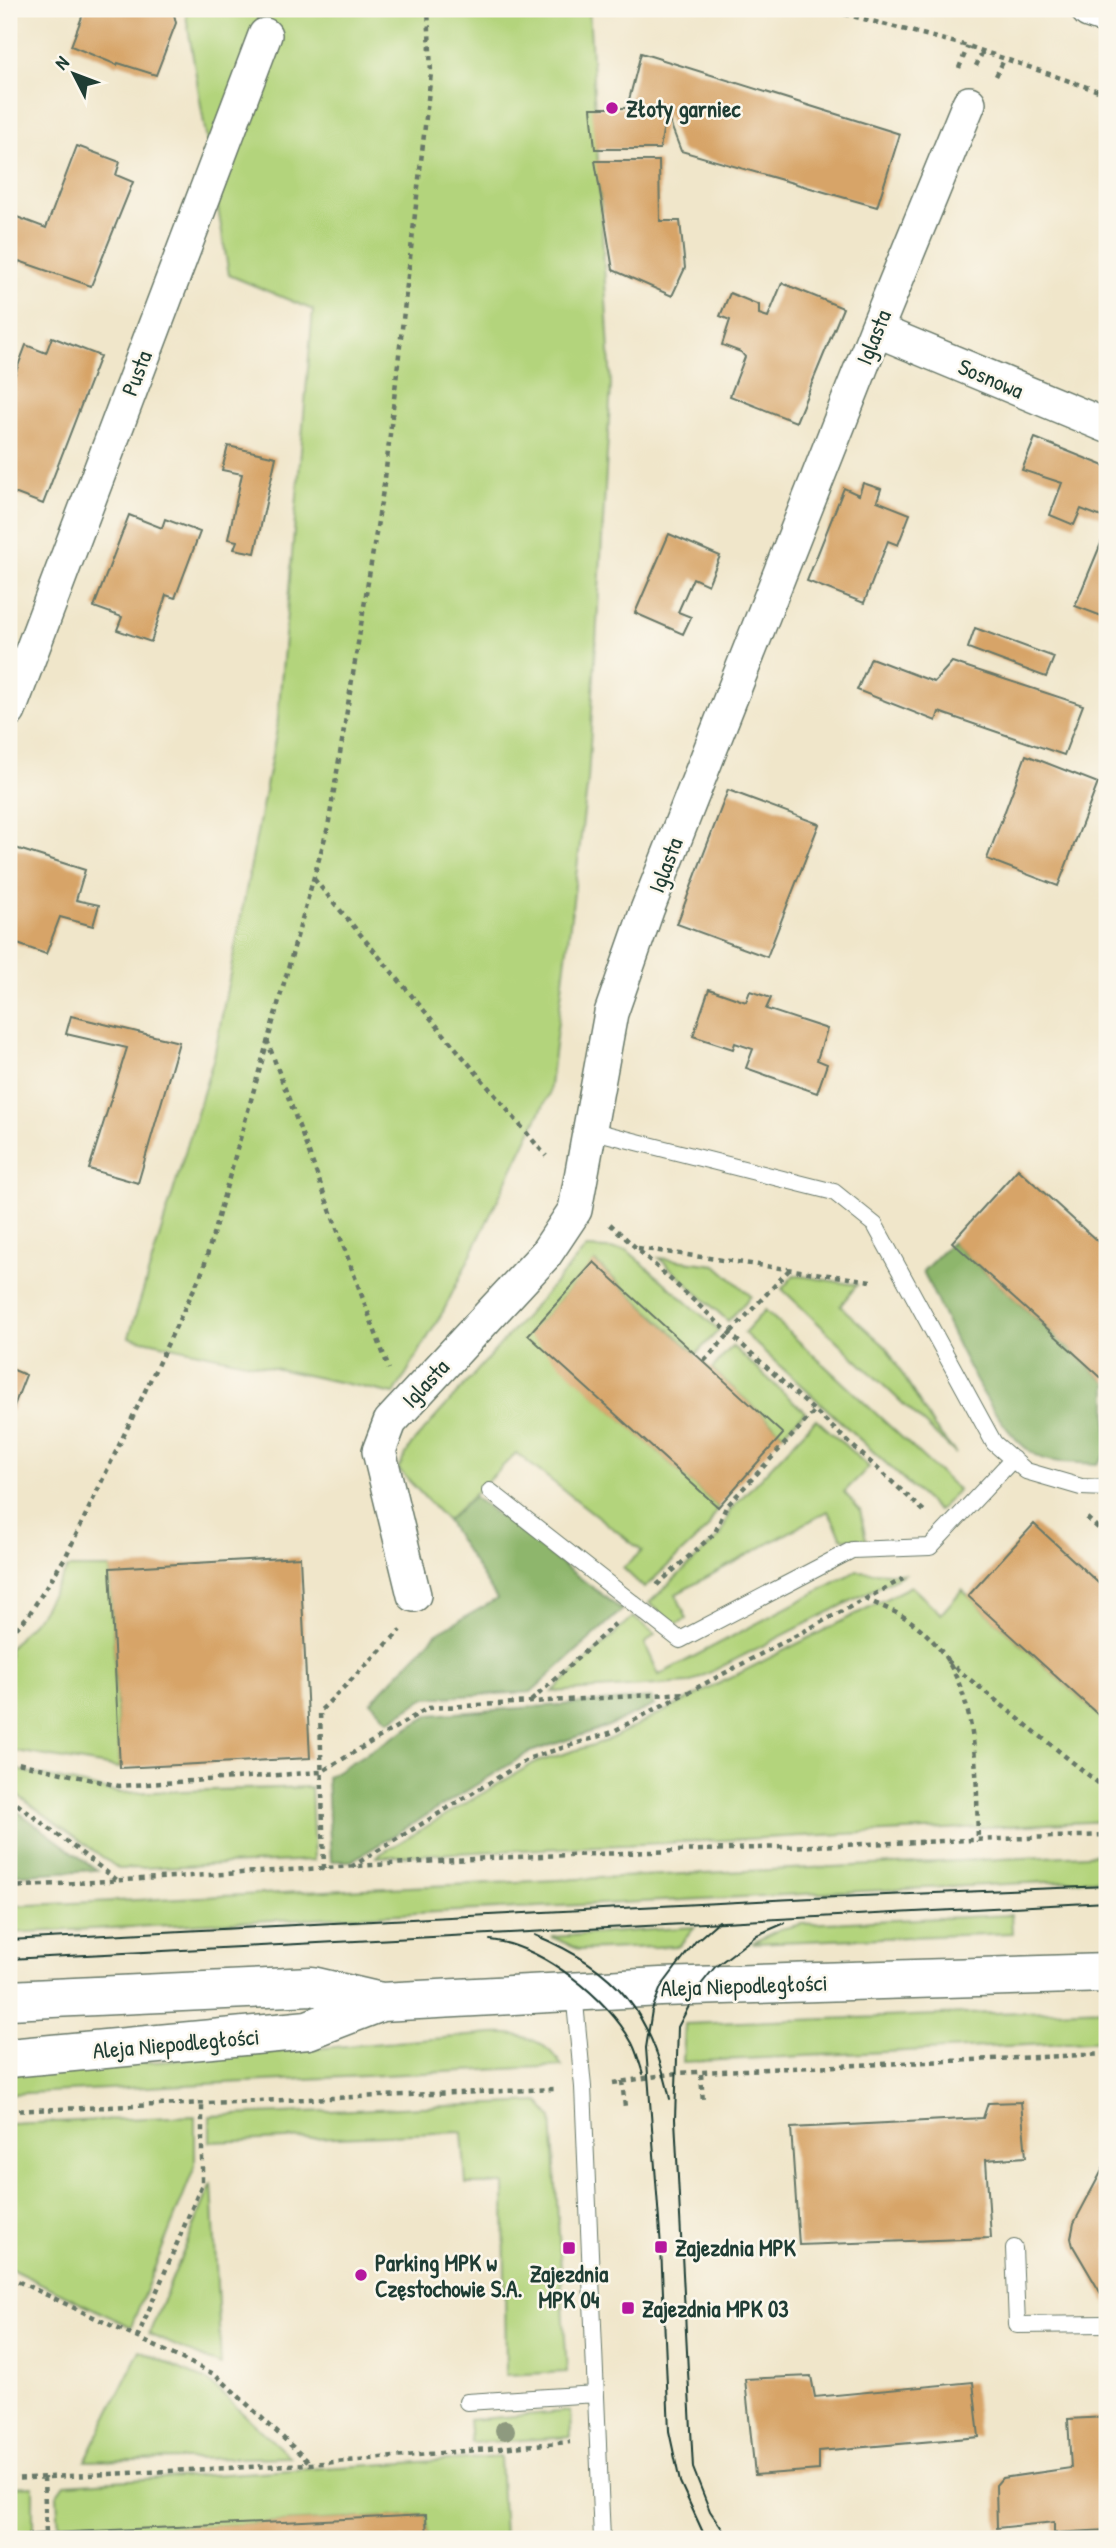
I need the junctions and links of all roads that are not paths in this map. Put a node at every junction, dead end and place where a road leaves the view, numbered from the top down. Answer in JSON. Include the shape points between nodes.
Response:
{"nodes":[{"id":1,"x":1090,"y":9,"type":"edge"},
{"id":2,"x":1107,"y":15,"type":"edge"},
{"id":3,"x":265,"y":35,"type":"dead end"},
{"id":4,"x":969,"y":103,"type":"dead end"},
{"id":5,"x":876,"y":330,"type":"junction"},
{"id":6,"x":1107,"y":426,"type":"edge"},
{"id":7,"x":9,"y":711,"type":"edge"},
{"id":8,"x":590,"y":1130,"type":"junction"},
{"id":9,"x":1013,"y":1459,"type":"junction"},
{"id":10,"x":1107,"y":1488,"type":"edge"},
{"id":11,"x":490,"y":1491,"type":"dead end"},
{"id":12,"x":414,"y":1595,"type":"road end"},
{"id":13,"x":1107,"y":1973,"type":"edge"},
{"id":14,"x":574,"y":1992,"type":"junction"},
{"id":15,"x":9,"y":2000,"type":"edge"},
{"id":16,"x":381,"y":2002,"type":"junction"},
{"id":17,"x":9,"y":2058,"type":"edge"},
{"id":18,"x":1014,"y":2248,"type":"dead end"},
{"id":19,"x":1107,"y":2323,"type":"edge"},
{"id":20,"x":596,"y":2394,"type":"junction"},
{"id":21,"x":467,"y":2402,"type":"dead end"},
{"id":22,"x":602,"y":2539,"type":"edge"}],
"edges":[{"from":1,"to":2,"type":"street"},
{"from":3,"to":7,"type":"street","name":"Pusta"},
{"from":4,"to":5,"type":"street","name":"Iglasta"},
{"from":5,"to":6,"type":"street","name":"Sosnowa"},
{"from":5,"to":8,"type":"street","name":"Iglasta","via":[[647,910],[611,1013]]},
{"from":8,"to":9,"type":"lane","via":[[834,1192],[876,1225],[993,1443]]},
{"from":8,"to":12,"type":"street","name":"Iglasta","via":[[575,1210],[545,1255],[390,1422],[379,1451]]},
{"from":9,"to":10,"type":"lane","via":[[1036,1475],[1080,1487]]},
{"from":9,"to":11,"type":"lane","via":[[930,1547],[852,1550],[680,1640]]},
{"from":13,"to":14,"type":"street","name":"Aleja Niepodległości"},
{"from":14,"to":16,"type":"street","name":"Aleja Niepodległości"},
{"from":14,"to":20,"type":"lane","via":[[583,2087]]},
{"from":15,"to":16,"type":"street","name":"Aleja Niepodległości","via":[[312,1986]]},
{"from":16,"to":17,"type":"street","name":"Aleja Niepodległości","via":[[308,2031]]},
{"from":18,"to":19,"type":"lane","via":[[1017,2325]]},
{"from":20,"to":21,"type":"lane"},
{"from":20,"to":22,"type":"lane"}]}
